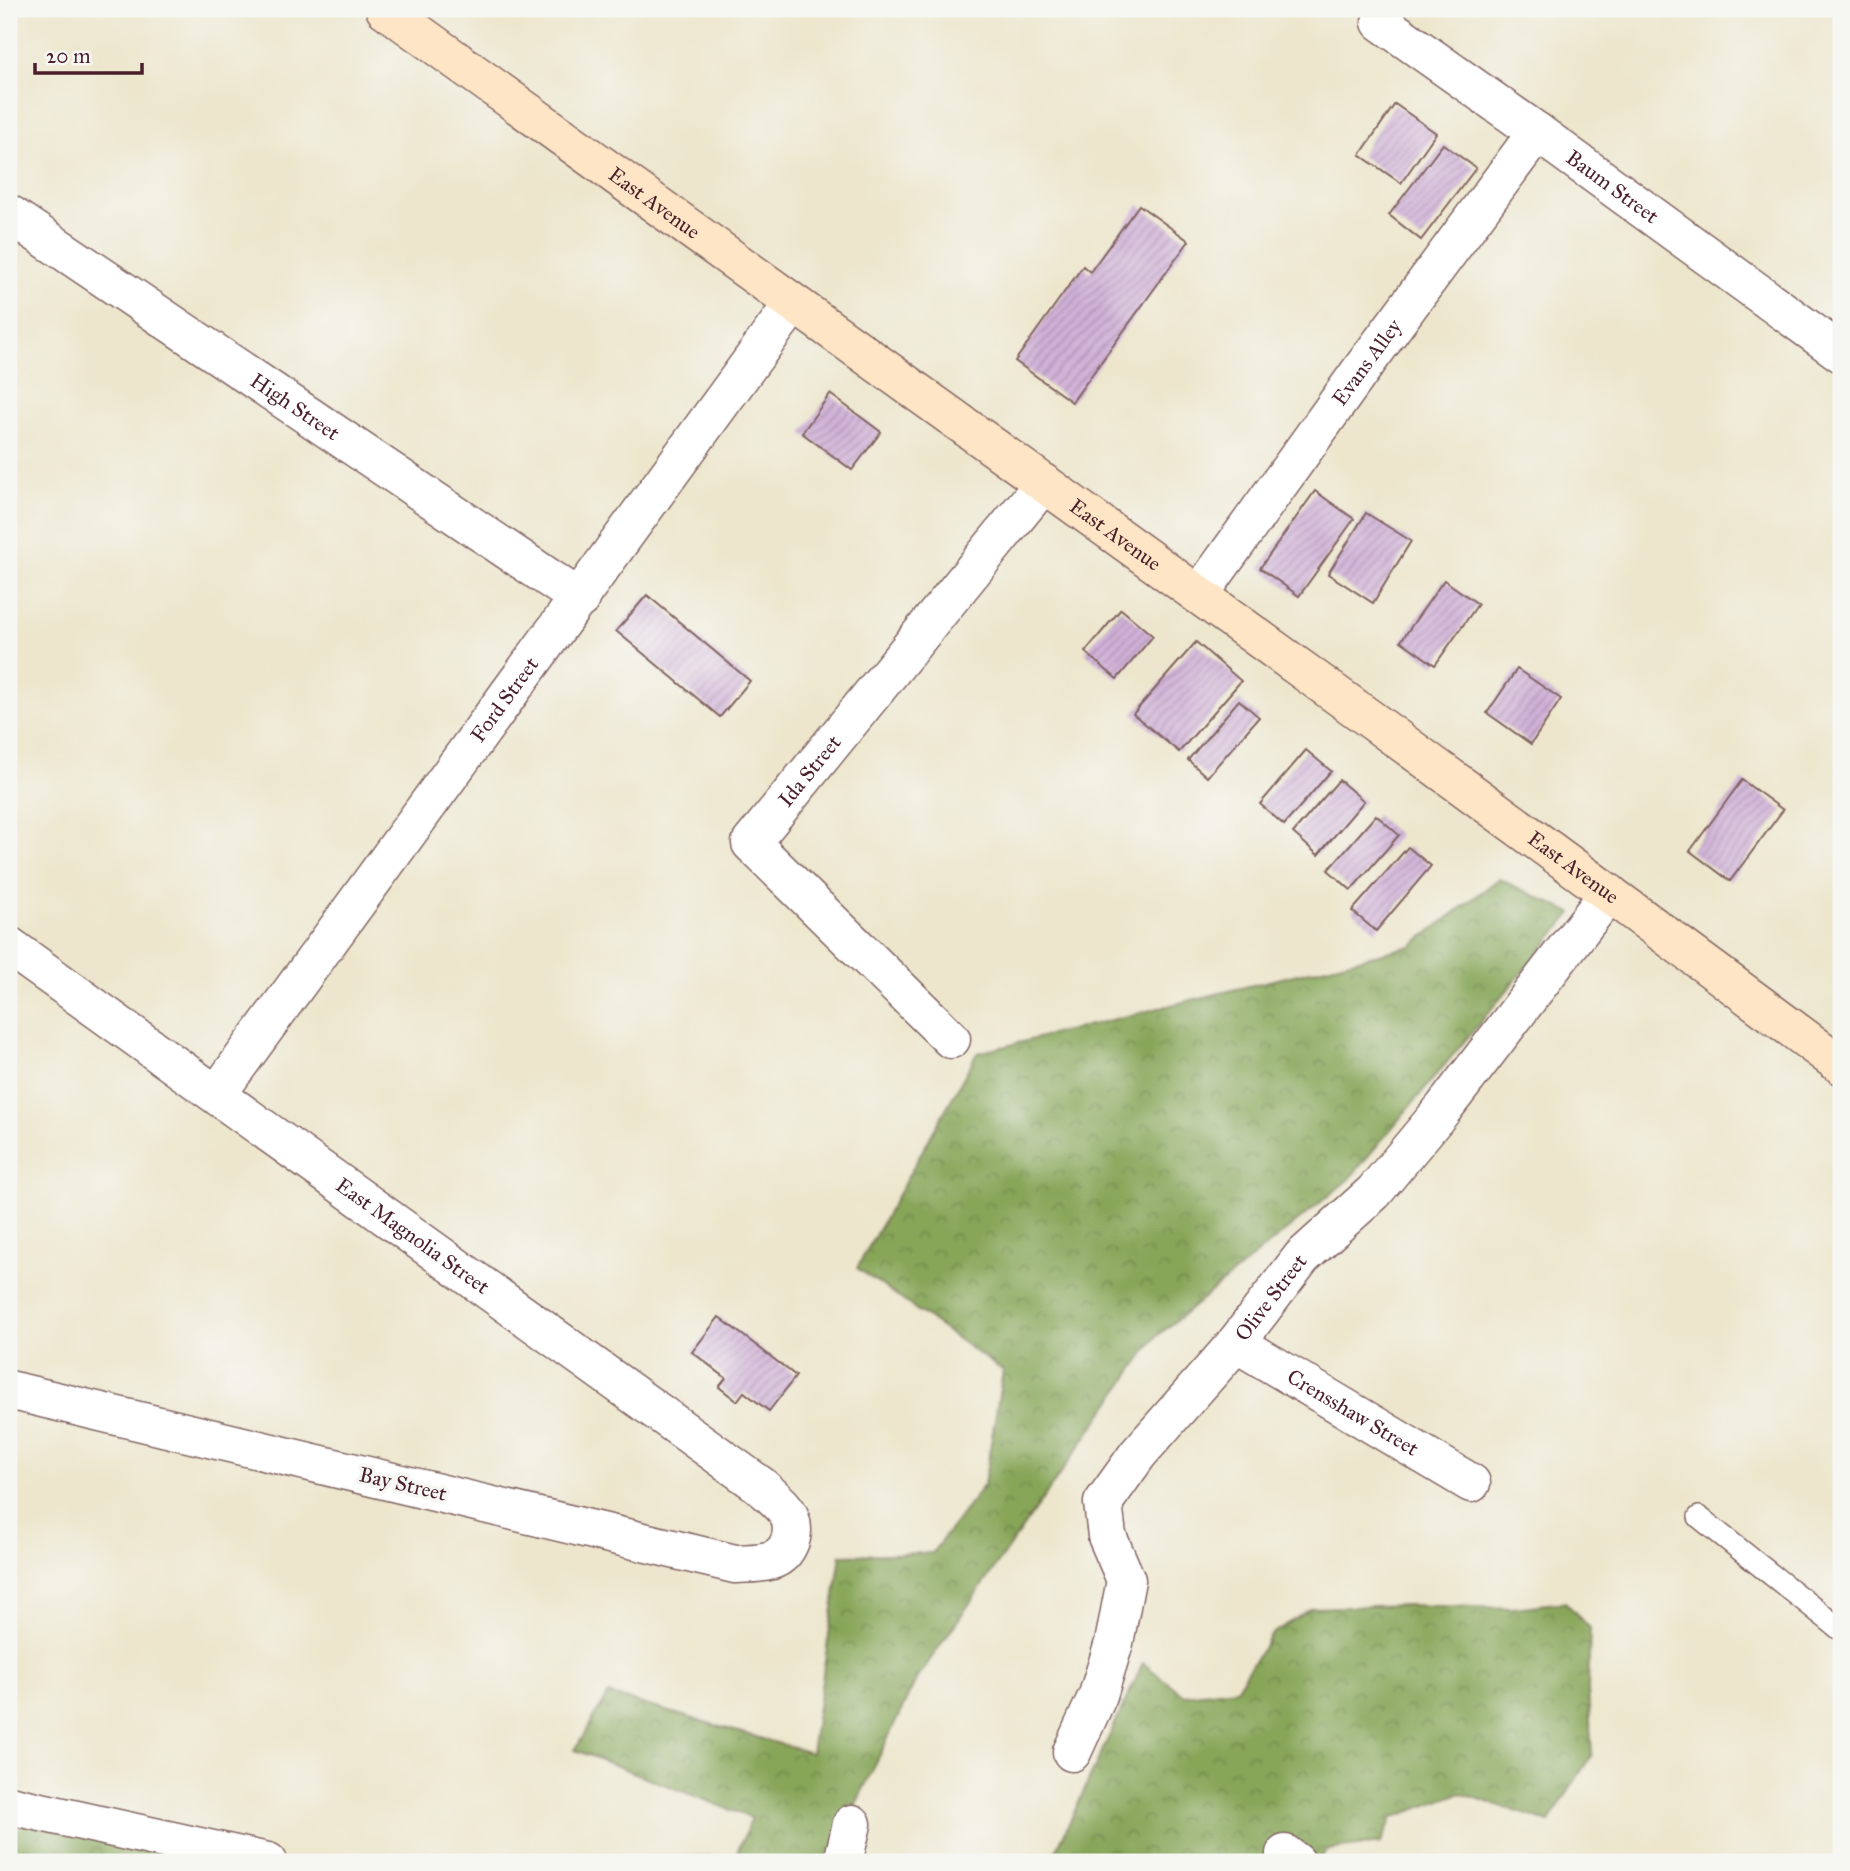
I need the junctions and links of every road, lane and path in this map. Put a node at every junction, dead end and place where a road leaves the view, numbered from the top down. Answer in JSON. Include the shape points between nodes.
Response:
{"nodes":[{"id":1,"x":385,"y":9,"type":"edge"},
{"id":2,"x":1383,"y":15,"type":"edge"},
{"id":3,"x":1537,"y":132,"type":"junction"},
{"id":4,"x":9,"y":214,"type":"edge"},
{"id":5,"x":793,"y":304,"type":"junction"},
{"id":6,"x":1841,"y":353,"type":"edge"},
{"id":7,"x":1044,"y":482,"type":"junction"},
{"id":8,"x":1199,"y":596,"type":"junction"},
{"id":9,"x":580,"y":599,"type":"junction"},
{"id":10,"x":1609,"y":893,"type":"junction"},
{"id":11,"x":12,"y":954,"type":"edge"},
{"id":12,"x":951,"y":1039,"type":"dead end"},
{"id":13,"x":1841,"y":1065,"type":"edge"},
{"id":14,"x":217,"y":1094,"type":"junction"},
{"id":15,"x":1236,"y":1343,"type":"junction"},
{"id":16,"x":9,"y":1390,"type":"edge"},
{"id":17,"x":1471,"y":1483,"type":"dead end"},
{"id":18,"x":1699,"y":1517,"type":"dead end"},
{"id":19,"x":791,"y":1542,"type":"joint"},
{"id":20,"x":1841,"y":1630,"type":"edge"},
{"id":21,"x":1072,"y":1752,"type":"dead end"},
{"id":22,"x":9,"y":1805,"type":"edge"},
{"id":23,"x":852,"y":1825,"type":"dead end"},
{"id":24,"x":268,"y":1862,"type":"edge"},
{"id":25,"x":842,"y":1862,"type":"edge"}],
"edges":[{"from":1,"to":5,"type":"street","name":"East Avenue"},
{"from":2,"to":3,"type":"street","name":"Baum Street"},
{"from":3,"to":6,"type":"street","name":"Baum Street"},
{"from":3,"to":8,"type":"street","name":"Evans Alley"},
{"from":4,"to":9,"type":"street","name":"High Street"},
{"from":5,"to":7,"type":"street","name":"East Avenue"},
{"from":5,"to":9,"type":"street","name":"Ford Street"},
{"from":7,"to":8,"type":"street","name":"East Avenue"},
{"from":7,"to":12,"type":"street","name":"Ida Street","via":[[751,843]]},
{"from":8,"to":10,"type":"street","name":"East Avenue"},
{"from":9,"to":14,"type":"street","name":"Ford Street"},
{"from":10,"to":13,"type":"street","name":"East Avenue"},
{"from":10,"to":15,"type":"street","name":"Olive Street","via":[[1443,1109],[1374,1192],[1302,1256]]},
{"from":11,"to":14,"type":"street","name":"East Magnolia Street"},
{"from":14,"to":19,"type":"street","name":"East Magnolia Street","via":[[761,1486],[790,1518]]},
{"from":15,"to":17,"type":"street","name":"Crensshaw Street"},
{"from":15,"to":21,"type":"street","name":"Olive Street","via":[[1138,1454],[1103,1503],[1107,1536],[1126,1580],[1098,1695]]},
{"from":16,"to":19,"type":"street","name":"Bay Street","via":[[736,1564],[770,1561],[782,1555]]},
{"from":18,"to":20,"type":"lane"},
{"from":22,"to":24,"type":"street"},
{"from":23,"to":25,"type":"street"}]}
